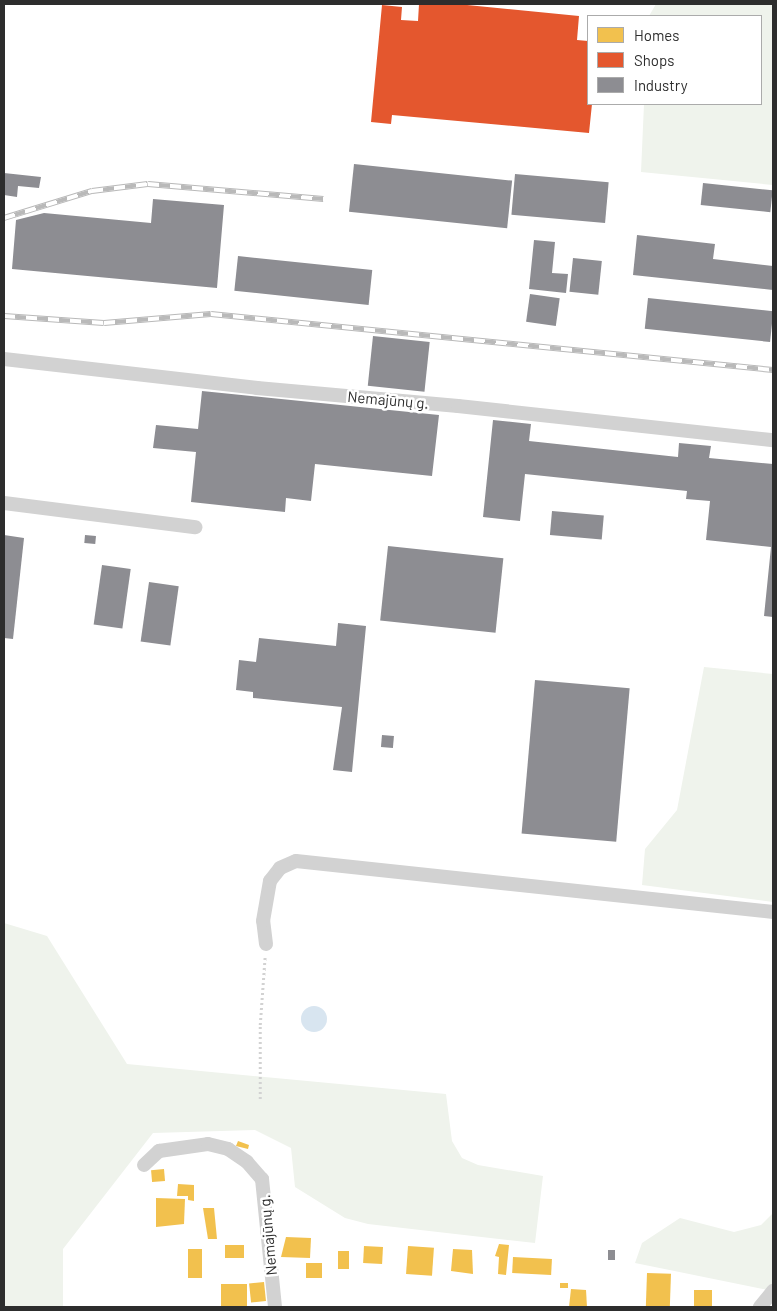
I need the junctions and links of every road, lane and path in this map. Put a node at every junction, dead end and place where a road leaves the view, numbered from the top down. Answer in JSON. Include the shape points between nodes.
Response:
{"nodes":[{"id":1,"x":4,"y":359,"type":"edge"},
{"id":2,"x":773,"y":440,"type":"edge"},
{"id":3,"x":4,"y":503,"type":"edge"},
{"id":4,"x":195,"y":527,"type":"dead end"},
{"id":5,"x":773,"y":912,"type":"edge"},
{"id":6,"x":266,"y":944,"type":"joint"},
{"id":7,"x":260,"y":1099,"type":"dead end"},
{"id":8,"x":144,"y":1164,"type":"dead end"},
{"id":9,"x":773,"y":1291,"type":"edge"},
{"id":10,"x":275,"y":1307,"type":"edge"},
{"id":11,"x":760,"y":1307,"type":"edge"}],
"edges":[{"from":1,"to":2,"type":"street","name":"Nemajūnų g."},
{"from":3,"to":4,"type":"street"},
{"from":5,"to":6,"type":"street","via":[[296,860],[280,868],[270,881],[263,921]]},
{"from":6,"to":7,"type":"path","via":[[260,1025]]},
{"from":8,"to":10,"type":"street","name":"Nemajūnų g.","via":[[159,1151],[208,1144],[228,1149],[247,1162],[262,1179]]},
{"from":9,"to":11,"type":"street"}]}
